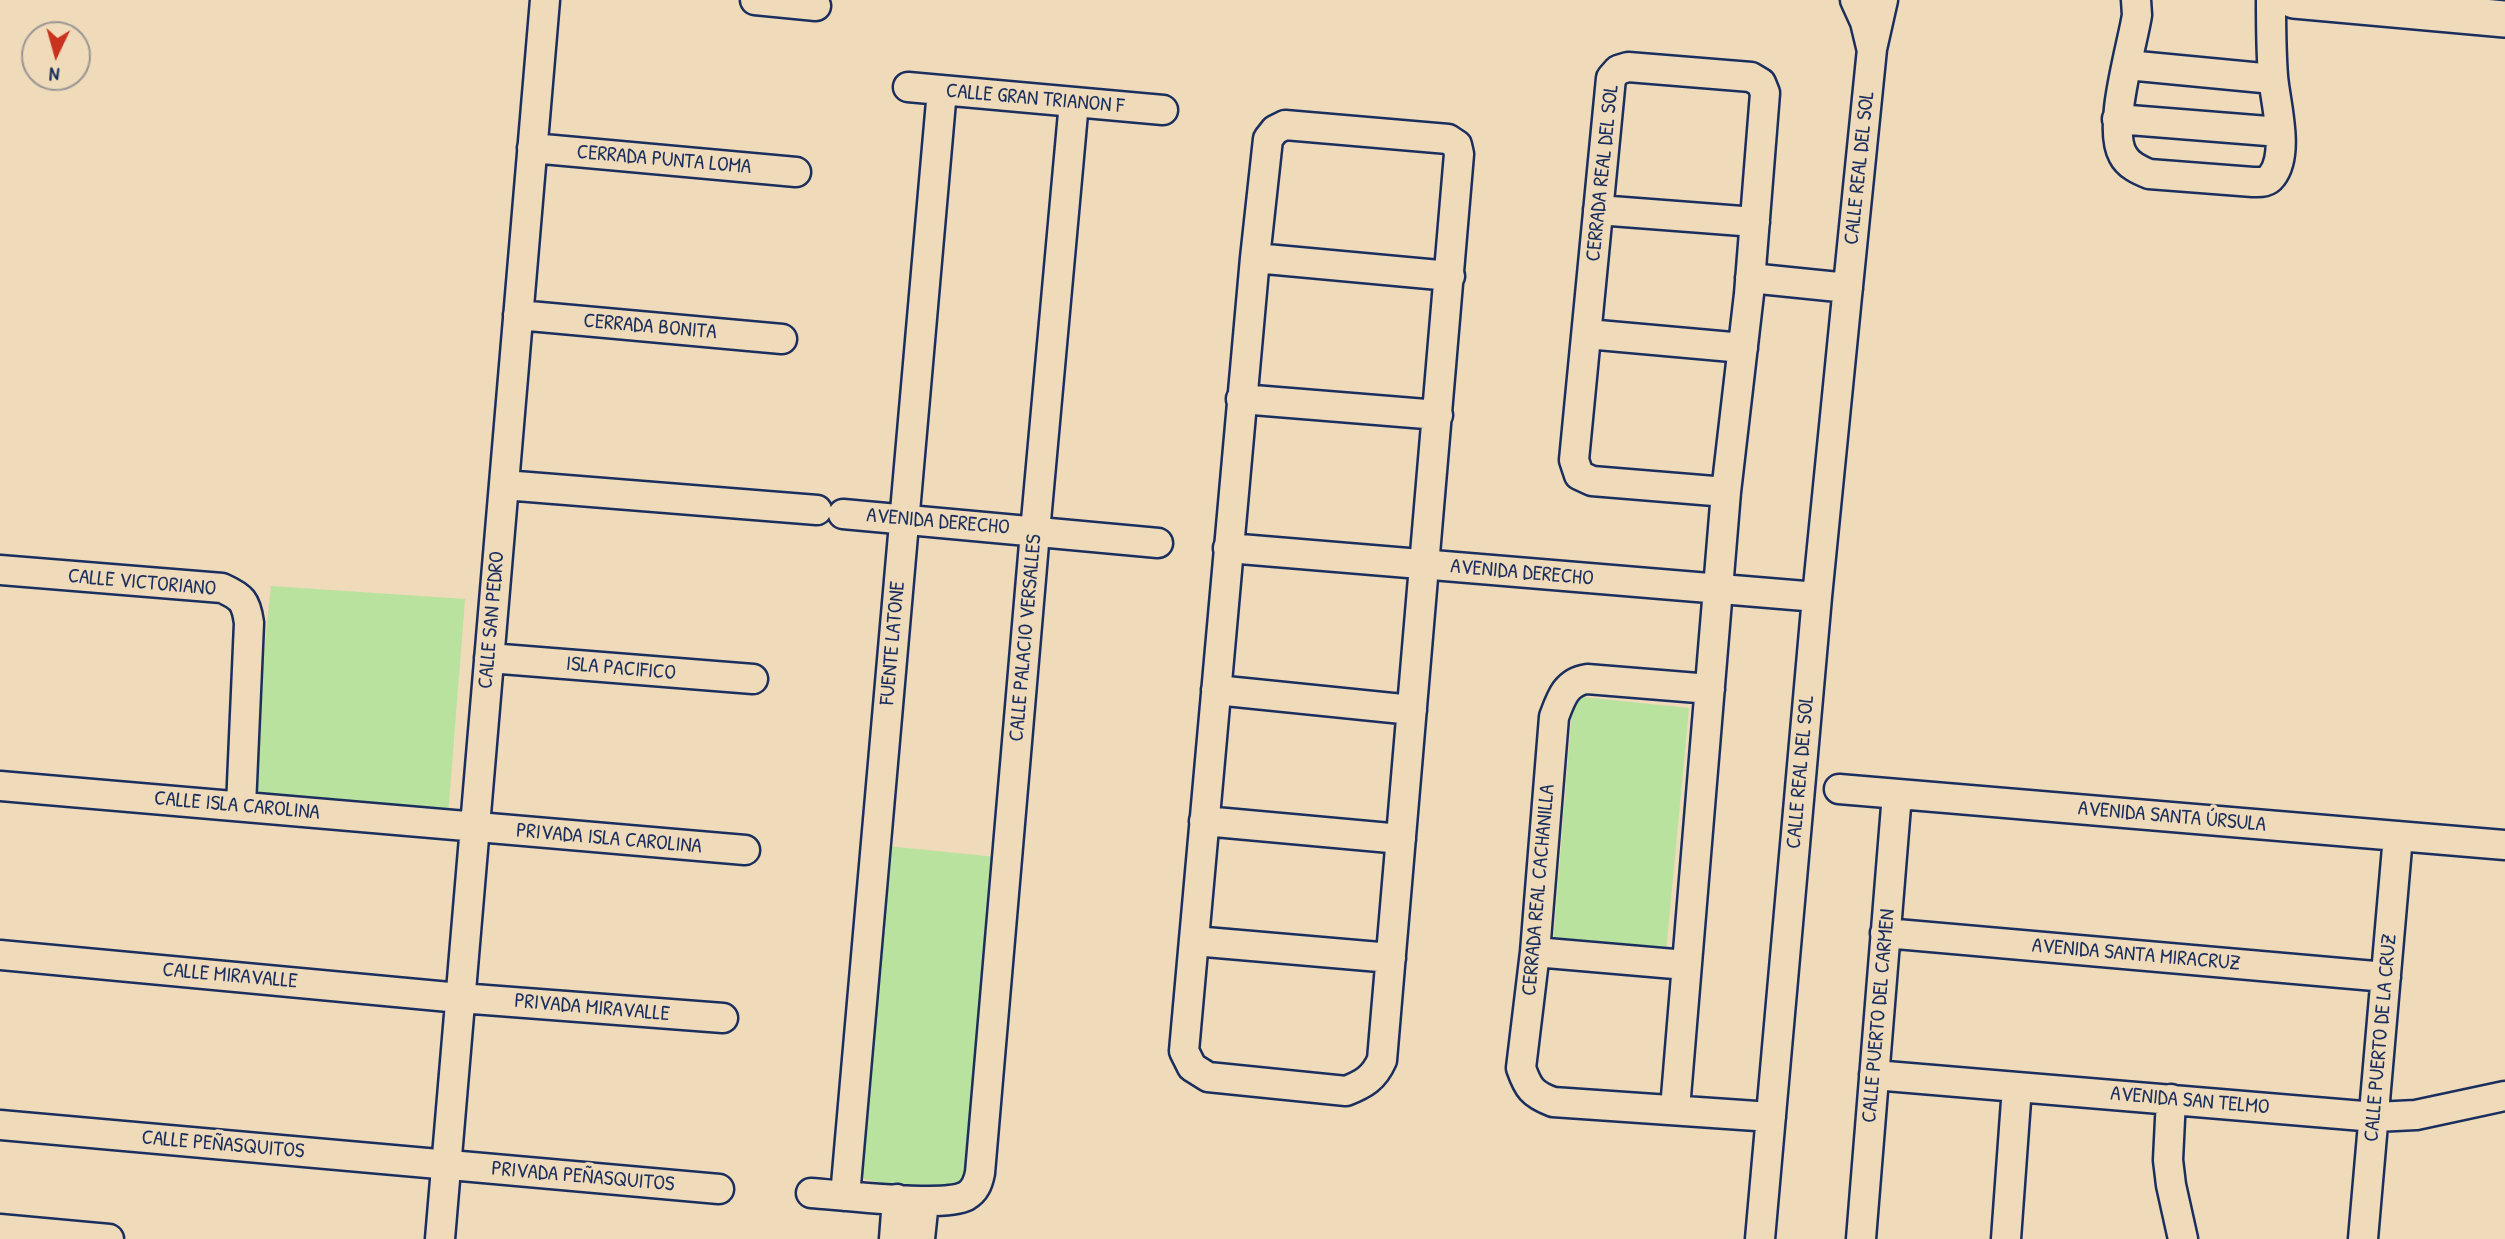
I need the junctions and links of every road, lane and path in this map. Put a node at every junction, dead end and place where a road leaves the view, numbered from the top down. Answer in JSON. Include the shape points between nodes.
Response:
{"nodes":[{"id":1,"x":545,"y":0,"type":"edge"},
{"id":2,"x":755,"y":0,"type":"edge"},
{"id":3,"x":1855,"y":0,"type":"edge"},
{"id":4,"x":1883,"y":0,"type":"edge"},
{"id":5,"x":2136,"y":0,"type":"edge"},
{"id":6,"x":2271,"y":0,"type":"edge"},
{"id":7,"x":2294,"y":0,"type":"edge"},
{"id":8,"x":2438,"y":0,"type":"edge"},
{"id":9,"x":817,"y":6,"type":"dead end"},
{"id":10,"x":2403,"y":10,"type":"junction"},
{"id":11,"x":2505,"y":19,"type":"edge"},
{"id":12,"x":1872,"y":49,"type":"junction"},
{"id":13,"x":2127,"y":65,"type":"junction"},
{"id":14,"x":2273,"y":79,"type":"junction"},
{"id":15,"x":908,"y":87,"type":"dead end"},
{"id":16,"x":942,"y":90,"type":"junction"},
{"id":17,"x":1074,"y":102,"type":"junction"},
{"id":18,"x":1163,"y":110,"type":"dead end"},
{"id":19,"x":2118,"y":118,"type":"junction"},
{"id":20,"x":2280,"y":132,"type":"junction"},
{"id":21,"x":532,"y":148,"type":"junction"},
{"id":22,"x":796,"y":172,"type":"dead end"},
{"id":23,"x":1598,"y":210,"type":"junction"},
{"id":24,"x":1755,"y":222,"type":"junction"},
{"id":25,"x":1255,"y":258,"type":"junction"},
{"id":26,"x":1450,"y":276,"type":"junction"},
{"id":27,"x":1749,"y":286,"type":"junction"},
{"id":28,"x":1847,"y":297,"type":"junction"},
{"id":29,"x":518,"y":315,"type":"junction"},
{"id":30,"x":1587,"y":334,"type":"junction"},
{"id":31,"x":782,"y":339,"type":"dead end"},
{"id":32,"x":1743,"y":348,"type":"junction"},
{"id":33,"x":1241,"y":399,"type":"junction"},
{"id":34,"x":1438,"y":415,"type":"junction"},
{"id":35,"x":504,"y":485,"type":"junction"},
{"id":36,"x":1726,"y":492,"type":"junction"},
{"id":37,"x":904,"y":519,"type":"junction"},
{"id":38,"x":1035,"y":531,"type":"junction"},
{"id":39,"x":1158,"y":543,"type":"dead end"},
{"id":40,"x":1228,"y":548,"type":"junction"},
{"id":41,"x":1425,"y":565,"type":"junction"},
{"id":42,"x":0,"y":570,"type":"edge"},
{"id":43,"x":1718,"y":590,"type":"junction"},
{"id":44,"x":1817,"y":597,"type":"junction"},
{"id":45,"x":489,"y":658,"type":"junction"},
{"id":46,"x":753,"y":679,"type":"dead end"},
{"id":47,"x":1710,"y":689,"type":"junction"},
{"id":48,"x":1216,"y":690,"type":"junction"},
{"id":49,"x":1412,"y":709,"type":"junction"},
{"id":50,"x":0,"y":786,"type":"edge"},
{"id":51,"x":1839,"y":789,"type":"dead end"},
{"id":52,"x":1896,"y":794,"type":"junction"},
{"id":53,"x":241,"y":806,"type":"junction"},
{"id":54,"x":1204,"y":821,"type":"junction"},
{"id":55,"x":474,"y":827,"type":"junction"},
{"id":56,"x":2398,"y":836,"type":"junction"},
{"id":57,"x":1401,"y":839,"type":"junction"},
{"id":58,"x":2505,"y":845,"type":"edge"},
{"id":59,"x":745,"y":850,"type":"dead end"},
{"id":60,"x":1885,"y":933,"type":"junction"},
{"id":61,"x":1194,"y":941,"type":"junction"},
{"id":62,"x":1535,"y":952,"type":"junction"},
{"id":63,"x":0,"y":955,"type":"edge"},
{"id":64,"x":1391,"y":958,"type":"junction"},
{"id":65,"x":1686,"y":965,"type":"junction"},
{"id":66,"x":2386,"y":977,"type":"junction"},
{"id":67,"x":460,"y":998,"type":"junction"},
{"id":68,"x":723,"y":1018,"type":"dead end"},
{"id":69,"x":1874,"y":1075,"type":"junction"},
{"id":70,"x":2017,"y":1087,"type":"junction"},
{"id":71,"x":2505,"y":1096,"type":"edge"},
{"id":72,"x":2171,"y":1099,"type":"junction"},
{"id":73,"x":1675,"y":1109,"type":"junction"},
{"id":74,"x":1771,"y":1117,"type":"junction"},
{"id":75,"x":2375,"y":1117,"type":"junction"},
{"id":76,"x":0,"y":1125,"type":"edge"},
{"id":77,"x":447,"y":1165,"type":"junction"},
{"id":78,"x":719,"y":1189,"type":"dead end"},
{"id":79,"x":811,"y":1193,"type":"dead end"},
{"id":80,"x":845,"y":1196,"type":"junction"},
{"id":81,"x":910,"y":1200,"type":"junction"},
{"id":82,"x":0,"y":1229,"type":"edge"},
{"id":83,"x":104,"y":1239,"type":"edge"},
{"id":84,"x":109,"y":1239,"type":"edge"},
{"id":85,"x":440,"y":1239,"type":"edge"},
{"id":86,"x":894,"y":1239,"type":"edge"},
{"id":87,"x":920,"y":1239,"type":"edge"},
{"id":88,"x":1760,"y":1239,"type":"edge"},
{"id":89,"x":1861,"y":1239,"type":"edge"},
{"id":90,"x":2006,"y":1239,"type":"edge"},
{"id":91,"x":2183,"y":1239,"type":"edge"},
{"id":92,"x":2363,"y":1239,"type":"edge"}],
"edges":[{"from":1,"to":21,"type":"street","name":"CALLE SAN PEDRO"},
{"from":2,"to":9,"type":"street"},
{"from":3,"to":12,"type":"street","name":"CALLE REAL DEL SOL"},
{"from":4,"to":12,"type":"street","name":"CALLE REAL DEL SOL"},
{"from":5,"to":13,"type":"street"},
{"from":6,"to":14,"type":"street"},
{"from":7,"to":10,"type":"main road"},
{"from":8,"to":10,"type":"main road"},
{"from":10,"to":11,"type":"main road"},
{"from":12,"to":28,"type":"street","name":"CALLE REAL DEL SOL"},
{"from":13,"to":14,"type":"street"},
{"from":13,"to":19,"type":"street"},
{"from":14,"to":20,"type":"street"},
{"from":15,"to":16,"type":"street","name":"CALLE GRAN TRIANON F"},
{"from":16,"to":17,"type":"street","name":"CALLE GRAN TRIANON F"},
{"from":16,"to":37,"type":"street","name":"FUENTE LATONE"},
{"from":17,"to":18,"type":"street","name":"CALLE GRAN TRIANON F"},
{"from":17,"to":38,"type":"street","name":"CALLE PALACIO VERSALLES"},
{"from":19,"to":20,"type":"street"},
{"from":19,"to":20,"type":"street","via":[[2117,139],[2123,156],[2149,174],[2264,182],[2279,161]]},
{"from":21,"to":22,"type":"street","name":"CERRADA PUNTA LOMA"},
{"from":21,"to":29,"type":"street","name":"CALLE SAN PEDRO"},
{"from":23,"to":24,"type":"street"},
{"from":23,"to":24,"type":"street","name":"CERRADA REAL DEL SOL","via":[[1611,78],[1629,67],[1751,77],[1761,83],[1765,93]]},
{"from":23,"to":30,"type":"street","name":"CERRADA REAL DEL SOL"},
{"from":24,"to":27,"type":"street","name":"CERRADA REAL DEL SOL"},
{"from":25,"to":26,"type":"street"},
{"from":25,"to":26,"type":"street","via":[[1268,139],[1275,130],[1285,125],[1448,139],[1460,154]]},
{"from":25,"to":33,"type":"street"},
{"from":26,"to":34,"type":"street"},
{"from":27,"to":28,"type":"street"},
{"from":27,"to":32,"type":"street","name":"CERRADA REAL DEL SOL"},
{"from":28,"to":44,"type":"street","name":"CALLE REAL DEL SOL"},
{"from":29,"to":31,"type":"street","name":"CERRADA BONITA"},
{"from":29,"to":35,"type":"street","name":"CALLE SAN PEDRO"},
{"from":30,"to":32,"type":"street"},
{"from":30,"to":36,"type":"street","name":"CERRADA REAL DEL SOL","via":[[1574,460],[1579,475],[1592,481]]},
{"from":32,"to":36,"type":"street","name":"CERRADA REAL DEL SOL"},
{"from":33,"to":34,"type":"street"},
{"from":33,"to":40,"type":"street"},
{"from":34,"to":41,"type":"street"},
{"from":35,"to":37,"type":"street","name":"AVENIDA DERECHO"},
{"from":35,"to":45,"type":"street","name":"CALLE SAN PEDRO"},
{"from":36,"to":43,"type":"street","name":"CERRADA REAL DEL SOL"},
{"from":37,"to":38,"type":"street","name":"AVENIDA DERECHO"},
{"from":37,"to":80,"type":"street","name":"FUENTE LATONE"},
{"from":38,"to":39,"type":"street","name":"AVENIDA DERECHO"},
{"from":38,"to":81,"type":"street","name":"CALLE PALACIO VERSALLES","via":[[980,1174],[964,1197]]},
{"from":40,"to":41,"type":"street","name":"AVENIDA DERECHO"},
{"from":40,"to":48,"type":"street"},
{"from":41,"to":43,"type":"street","name":"AVENIDA DERECHO"},
{"from":41,"to":49,"type":"street"},
{"from":42,"to":53,"type":"street","name":"CALLE VICTORIANO","via":[[222,588],[238,596],[249,622]]},
{"from":43,"to":44,"type":"street","name":"AVENIDA DERECHO"},
{"from":43,"to":47,"type":"street"},
{"from":44,"to":74,"type":"street","name":"CALLE REAL DEL SOL"},
{"from":45,"to":46,"type":"street","name":"ISLA PACIFICO"},
{"from":45,"to":55,"type":"street","name":"CALLE SAN PEDRO"},
{"from":47,"to":62,"type":"street","name":"CERRADA REAL CACHANILLA","via":[[1587,679],[1569,686],[1554,717]]},
{"from":47,"to":65,"type":"street"},
{"from":48,"to":49,"type":"street"},
{"from":48,"to":54,"type":"street"},
{"from":49,"to":57,"type":"street"},
{"from":50,"to":53,"type":"street","name":"CALLE ISLA CAROLINA"},
{"from":51,"to":52,"type":"street","name":"AVENIDA SANTA ÚRSULA"},
{"from":52,"to":56,"type":"street","name":"AVENIDA SANTA ÚRSULA"},
{"from":52,"to":60,"type":"street","name":"CALLE PUERTO DEL CARMEN"},
{"from":53,"to":55,"type":"street","name":"CALLE ISLA CAROLINA"},
{"from":54,"to":57,"type":"street"},
{"from":54,"to":61,"type":"street"},
{"from":55,"to":59,"type":"street","name":"PRIVADA ISLA CAROLINA"},
{"from":55,"to":67,"type":"street","name":"CALLE SAN PEDRO"},
{"from":56,"to":58,"type":"street","name":"AVENIDA SANTA ÚRSULA"},
{"from":56,"to":66,"type":"street","name":"CALLE PUERTO DE LA CRUZ"},
{"from":57,"to":64,"type":"street"},
{"from":60,"to":66,"type":"street","name":"AVENIDA SANTA MIRACRUZ"},
{"from":60,"to":69,"type":"street","name":"CALLE PUERTO DEL CARMEN"},
{"from":61,"to":64,"type":"street"},
{"from":61,"to":64,"type":"street","via":[[1184,1051],[1192,1067],[1208,1077],[1346,1091],[1366,1083],[1382,1060]]},
{"from":62,"to":65,"type":"street"},
{"from":62,"to":73,"type":"street","name":"CERRADA REAL CACHANILLA","via":[[1521,1068],[1527,1086],[1553,1102]]},
{"from":63,"to":67,"type":"street","name":"CALLE MIRAVALLE"},
{"from":65,"to":73,"type":"street"},
{"from":66,"to":75,"type":"street","name":"CALLE PUERTO DE LA CRUZ"},
{"from":67,"to":68,"type":"street","name":"PRIVADA MIRAVALLE"},
{"from":67,"to":77,"type":"street","name":"CALLE SAN PEDRO"},
{"from":69,"to":70,"type":"street","name":"AVENIDA SAN TELMO"},
{"from":69,"to":89,"type":"street","name":"CALLE PUERTO DEL CARMEN"},
{"from":70,"to":72,"type":"street","name":"AVENIDA SAN TELMO"},
{"from":70,"to":90,"type":"street"},
{"from":71,"to":75,"type":"street","name":"AVENIDA SAN TELMO","via":[[2416,1115]]},
{"from":72,"to":75,"type":"street","name":"AVENIDA SAN TELMO"},
{"from":72,"to":91,"type":"street","via":[[2168,1160]]},
{"from":73,"to":74,"type":"street","name":"CERRADA REAL CACHANILLA"},
{"from":74,"to":88,"type":"street","name":"CALLE REAL DEL SOL"},
{"from":75,"to":92,"type":"street","name":"CALLE PUERTO DE LA CRUZ"},
{"from":76,"to":77,"type":"street","name":"CALLE PEÑASQUITOS"},
{"from":77,"to":78,"type":"street","name":"PRIVADA PEÑASQUITOS"},
{"from":77,"to":85,"type":"street","name":"CALLE SAN PEDRO"},
{"from":79,"to":80,"type":"street"},
{"from":80,"to":81,"type":"street"},
{"from":81,"to":86,"type":"street"},
{"from":81,"to":87,"type":"street"},
{"from":82,"to":83,"type":"street"},
{"from":83,"to":84,"type":"street"}]}
